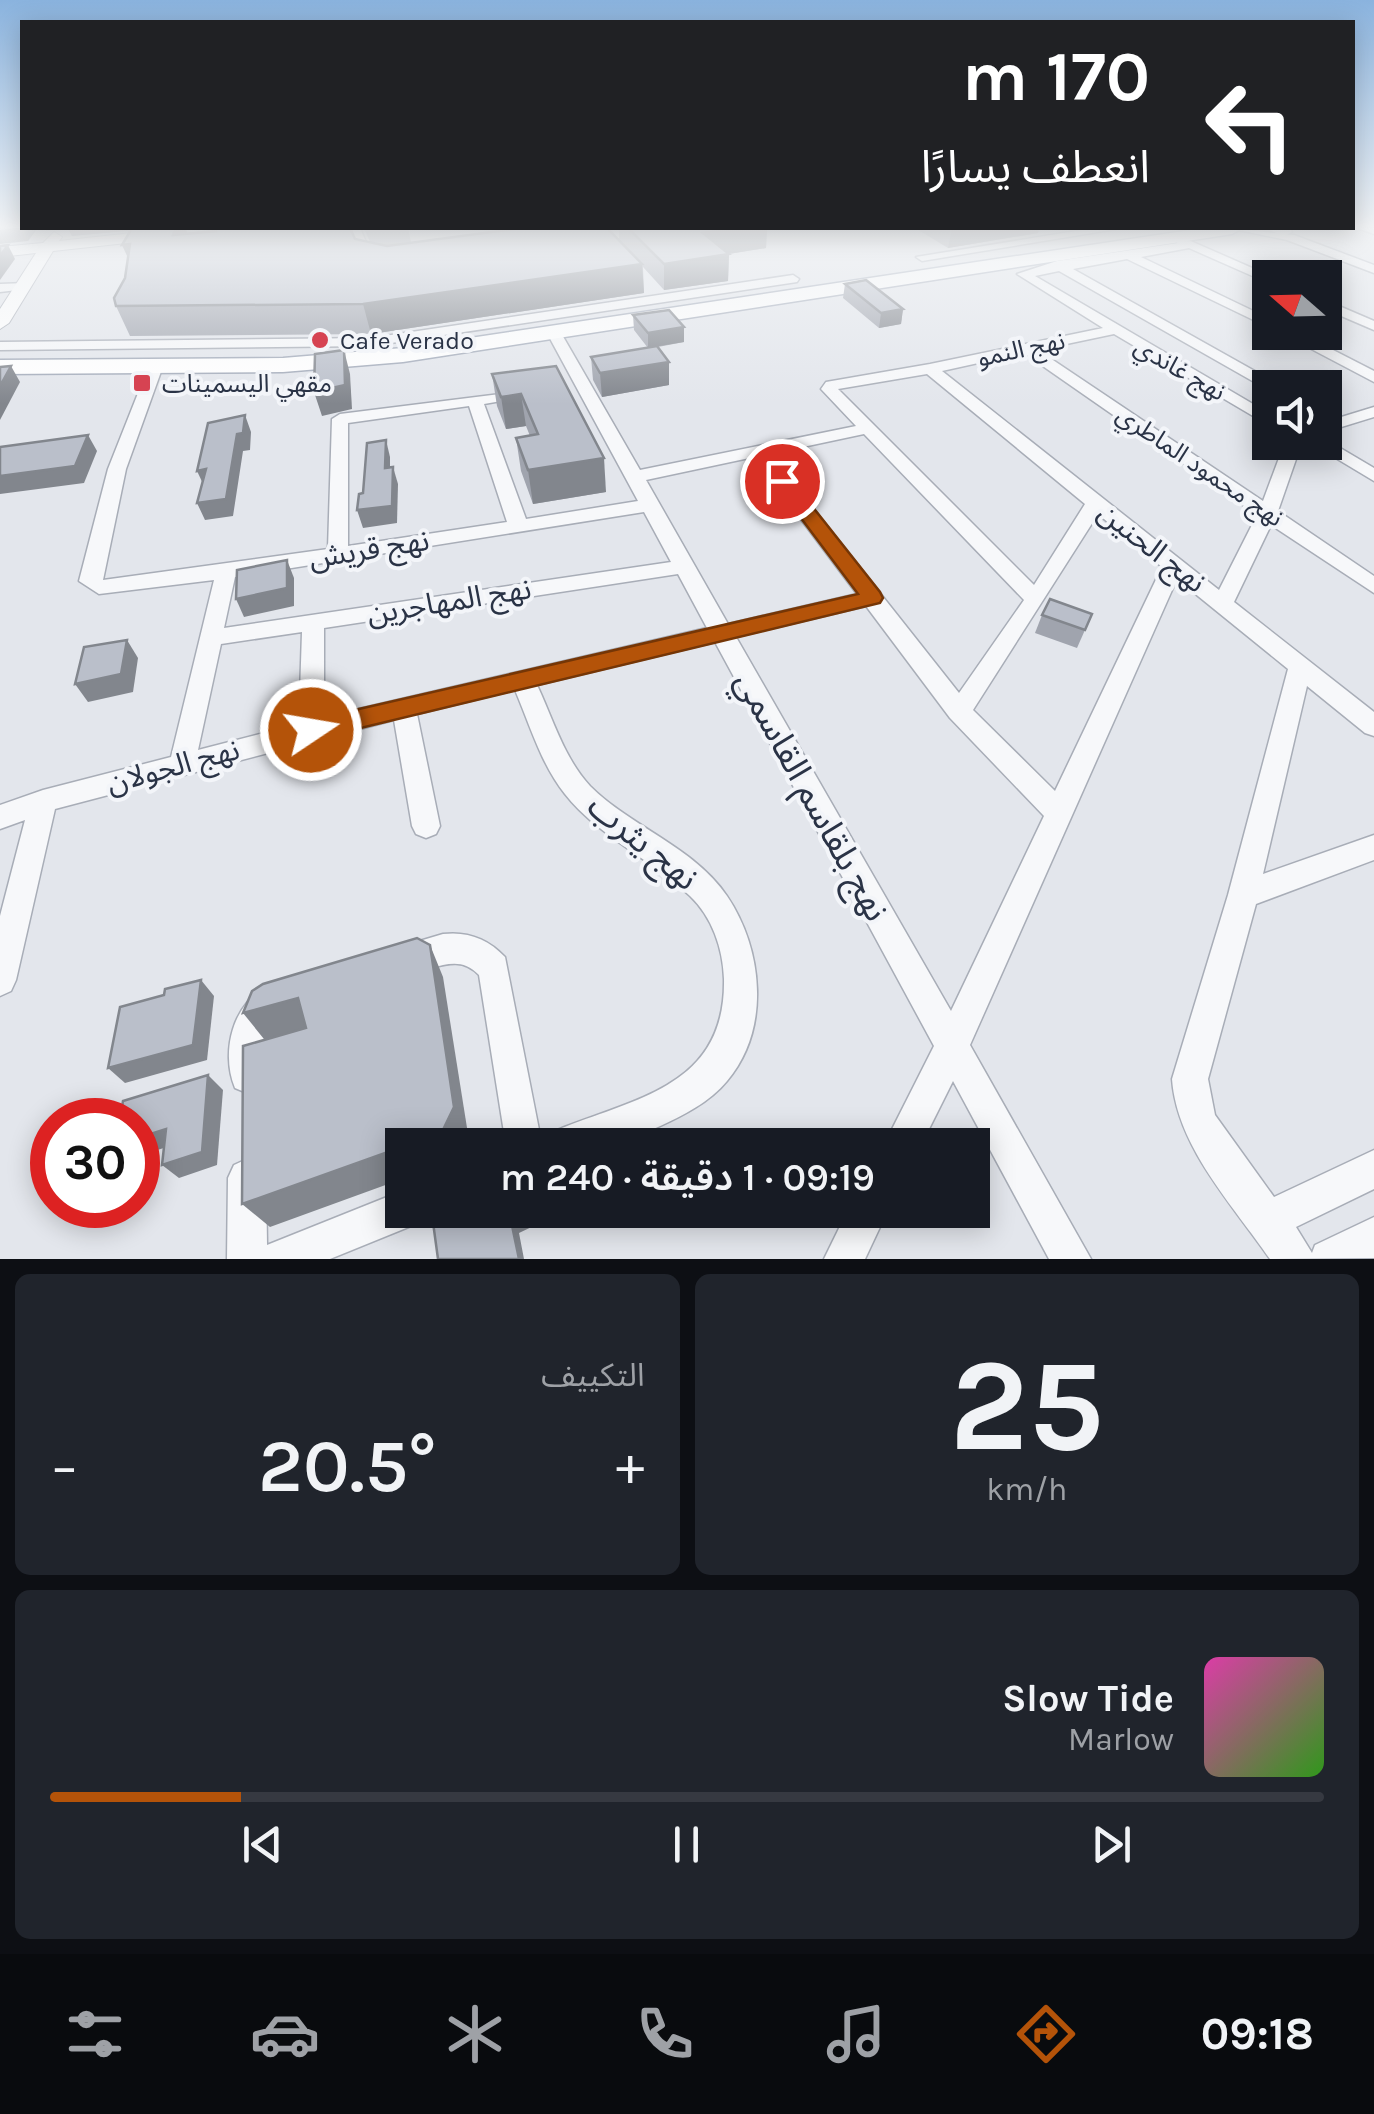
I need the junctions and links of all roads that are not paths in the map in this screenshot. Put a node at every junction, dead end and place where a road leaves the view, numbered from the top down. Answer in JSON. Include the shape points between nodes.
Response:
{"nodes":[{"id":1,"x":20,"y":286,"type":"edge"},
{"id":2,"x":747,"y":287,"type":"edge"},
{"id":3,"x":785,"y":287,"type":"edge"},
{"id":4,"x":1042,"y":287,"type":"edge"},
{"id":5,"x":1095,"y":287,"type":"edge"},
{"id":6,"x":1193,"y":287,"type":"edge"},
{"id":7,"x":662,"y":301,"type":"junction"},
{"id":8,"x":1374,"y":307,"type":"edge"},
{"id":9,"x":1343,"y":312,"type":"joint"},
{"id":10,"x":1252,"y":315,"type":"edge"},
{"id":11,"x":0,"y":323,"type":"edge"},
{"id":12,"x":1374,"y":326,"type":"edge"},
{"id":13,"x":1112,"y":330,"type":"junction"},
{"id":14,"x":554,"y":333,"type":"junction"},
{"id":15,"x":0,"y":346,"type":"edge"},
{"id":16,"x":1024,"y":347,"type":"junction"},
{"id":17,"x":1321,"y":350,"type":"edge"},
{"id":18,"x":155,"y":366,"type":"junction"},
{"id":19,"x":0,"y":367,"type":"edge"},
{"id":20,"x":930,"y":369,"type":"junction"},
{"id":21,"x":1252,"y":374,"type":"edge"},
{"id":22,"x":1374,"y":377,"type":"edge"},
{"id":23,"x":565,"y":388,"type":"junction"},
{"id":24,"x":475,"y":400,"type":"junction"},
{"id":25,"x":1252,"y":411,"type":"edge"},
{"id":26,"x":1374,"y":412,"type":"edge"},
{"id":27,"x":1342,"y":418,"type":"edge"},
{"id":28,"x":868,"y":428,"type":"junction"},
{"id":29,"x":760,"y":452,"type":"junction"},
{"id":30,"x":1342,"y":457,"type":"edge"},
{"id":31,"x":1287,"y":460,"type":"edge"},
{"id":32,"x":1374,"y":476,"type":"edge"},
{"id":33,"x":633,"y":477,"type":"junction"},
{"id":34,"x":1095,"y":503,"type":"junction"},
{"id":35,"x":650,"y":505,"type":"junction"},
{"id":36,"x":1268,"y":512,"type":"junction"},
{"id":37,"x":519,"y":527,"type":"junction"},
{"id":38,"x":338,"y":554,"type":"junction"},
{"id":39,"x":686,"y":566,"type":"junction"},
{"id":40,"x":1173,"y":566,"type":"junction"},
{"id":41,"x":226,"y":572,"type":"junction"},
{"id":42,"x":1374,"y":586,"type":"edge"},
{"id":43,"x":872,"y":598,"type":"junction"},
{"id":44,"x":1036,"y":600,"type":"junction"},
{"id":45,"x":1224,"y":603,"type":"junction"},
{"id":46,"x":313,"y":622,"type":"junction"},
{"id":47,"x":723,"y":633,"type":"junction"},
{"id":48,"x":212,"y":638,"type":"junction"},
{"id":49,"x":1300,"y":667,"type":"junction"},
{"id":50,"x":524,"y":681,"type":"junction"},
{"id":51,"x":1363,"y":704,"type":"edge"},
{"id":52,"x":404,"y":710,"type":"junction"},
{"id":53,"x":958,"y":711,"type":"junction"},
{"id":54,"x":1374,"y":726,"type":"edge"},
{"id":55,"x":311,"y":730,"type":"junction"},
{"id":56,"x":182,"y":764,"type":"junction"},
{"id":57,"x":43,"y":801,"type":"junction"},
{"id":58,"x":1059,"y":813,"type":"junction"},
{"id":59,"x":0,"y":817,"type":"edge"},
{"id":60,"x":426,"y":826,"type":"dead end"},
{"id":61,"x":1374,"y":847,"type":"edge"},
{"id":62,"x":1243,"y":895,"type":"junction"},
{"id":63,"x":381,"y":967,"type":"edge"},
{"id":64,"x":0,"y":980,"type":"edge"},
{"id":65,"x":294,"y":993,"type":"edge"},
{"id":66,"x":951,"y":1048,"type":"junction"},
{"id":67,"x":247,"y":1112,"type":"edge"},
{"id":68,"x":521,"y":1128,"type":"edge"},
{"id":69,"x":605,"y":1128,"type":"edge"},
{"id":70,"x":911,"y":1128,"type":"edge"},
{"id":71,"x":247,"y":1148,"type":"edge"},
{"id":72,"x":1374,"y":1169,"type":"edge"},
{"id":73,"x":385,"y":1217,"type":"edge"},
{"id":74,"x":1267,"y":1221,"type":"junction"},
{"id":75,"x":860,"y":1228,"type":"edge"},
{"id":76,"x":1374,"y":1237,"type":"edge"},
{"id":77,"x":247,"y":1259,"type":"edge"},
{"id":78,"x":282,"y":1259,"type":"edge"},
{"id":79,"x":844,"y":1259,"type":"edge"},
{"id":80,"x":1071,"y":1259,"type":"edge"},
{"id":81,"x":1294,"y":1259,"type":"edge"},
{"id":82,"x":1330,"y":1259,"type":"edge"}],
"edges":[{"from":1,"to":11,"type":"main road"},
{"from":2,"to":7,"type":"street"},
{"from":3,"to":7,"type":"main road"},
{"from":4,"to":13,"type":"street","name":"نهج غاندي"},
{"from":5,"to":21,"type":"street"},
{"from":6,"to":10,"type":"street"},
{"from":7,"to":14,"type":"main road"},
{"from":7,"to":15,"type":"street","via":[[372,342]]},
{"from":8,"to":9,"type":"street"},
{"from":9,"to":12,"type":"street"},
{"from":13,"to":16,"type":"street","name":"نهج النمو"},
{"from":13,"to":25,"type":"street","name":"نهج غاندي"},
{"from":14,"to":18,"type":"main road","via":[[323,363]]},
{"from":14,"to":23,"type":"street","name":"نهج بلقاسم القاسمي"},
{"from":16,"to":20,"type":"street","name":"نهج النمو"},
{"from":16,"to":36,"type":"street","name":"نهج محمود الماطري"},
{"from":17,"to":22,"type":"street"},
{"from":18,"to":19,"type":"main road"},
{"from":18,"to":41,"type":"street","name":"نهج قريش","via":[[117,469],[90,581],[108,587]]},
{"from":20,"to":28,"type":"street","name":"نهج النمو","via":[[830,387]]},
{"from":20,"to":34,"type":"street","name":"نهج الحنين"},
{"from":23,"to":24,"type":"street"},
{"from":23,"to":33,"type":"street","name":"نهج بلقاسم القاسمي"},
{"from":24,"to":37,"type":"street"},
{"from":24,"to":38,"type":"street","via":[[340,419]]},
{"from":26,"to":27,"type":"street"},
{"from":28,"to":29,"type":"street"},
{"from":28,"to":44,"type":"street"},
{"from":29,"to":33,"type":"street"},
{"from":29,"to":43,"type":"street"},
{"from":30,"to":32,"type":"street"},
{"from":31,"to":36,"type":"street"},
{"from":33,"to":35,"type":"street","name":"نهج بلقاسم القاسمي"},
{"from":34,"to":40,"type":"street","name":"نهج الحنين"},
{"from":34,"to":44,"type":"street"},
{"from":35,"to":37,"type":"street","name":"نهج قريش"},
{"from":35,"to":39,"type":"street","name":"نهج بلقاسم القاسمي"},
{"from":36,"to":42,"type":"street","name":"نهج محمود الماطري"},
{"from":36,"to":45,"type":"street"},
{"from":37,"to":38,"type":"street","name":"نهج قريش"},
{"from":38,"to":41,"type":"street","name":"نهج قريش"},
{"from":39,"to":46,"type":"street","name":"نهج المهاجرين"},
{"from":39,"to":47,"type":"street","name":"نهج بلقاسم القاسمي"},
{"from":40,"to":45,"type":"street","name":"نهج الحنين"},
{"from":40,"to":58,"type":"street"},
{"from":41,"to":48,"type":"street"},
{"from":43,"to":47,"type":"street","name":"نهج الجولان"},
{"from":43,"to":53,"type":"street"},
{"from":44,"to":53,"type":"street"},
{"from":45,"to":49,"type":"street","name":"نهج الحنين"},
{"from":46,"to":48,"type":"street","name":"نهج المهاجرين"},
{"from":46,"to":55,"type":"street"},
{"from":47,"to":50,"type":"street","name":"نهج الجولان"},
{"from":47,"to":66,"type":"street","name":"نهج بلقاسم القاسمي"},
{"from":48,"to":56,"type":"street"},
{"from":49,"to":51,"type":"street","name":"نهج الحنين"},
{"from":49,"to":62,"type":"street"},
{"from":50,"to":52,"type":"street","name":"نهج الجولان"},
{"from":50,"to":69,"type":"street","name":"نهج يثرب","via":[[582,795],[708,893],[736,943],[745,1006],[726,1060],[696,1090]]},
{"from":51,"to":54,"type":"street","name":"نهج الحنين"},
{"from":52,"to":55,"type":"street","name":"نهج الجولان"},
{"from":52,"to":60,"type":"street"},
{"from":53,"to":58,"type":"street"},
{"from":55,"to":56,"type":"street","name":"نهج الجولان"},
{"from":56,"to":57,"type":"street","name":"نهج الجولان"},
{"from":57,"to":59,"type":"street","name":"نهج الجولان"},
{"from":57,"to":64,"type":"street"},
{"from":58,"to":66,"type":"street"},
{"from":61,"to":62,"type":"street"},
{"from":62,"to":74,"type":"street","via":[[1190,1080],[1202,1128]]},
{"from":63,"to":68,"type":"street","via":[[451,946],[484,954],[494,968]]},
{"from":65,"to":67,"type":"street","via":[[262,1008],[252,1022]]},
{"from":66,"to":70,"type":"street"},
{"from":66,"to":80,"type":"street","name":"نهج بلقاسم القاسمي"},
{"from":71,"to":77,"type":"street"},
{"from":72,"to":74,"type":"street"},
{"from":73,"to":78,"type":"street"},
{"from":74,"to":81,"type":"street"},
{"from":75,"to":79,"type":"street"},
{"from":76,"to":82,"type":"street"}]}
